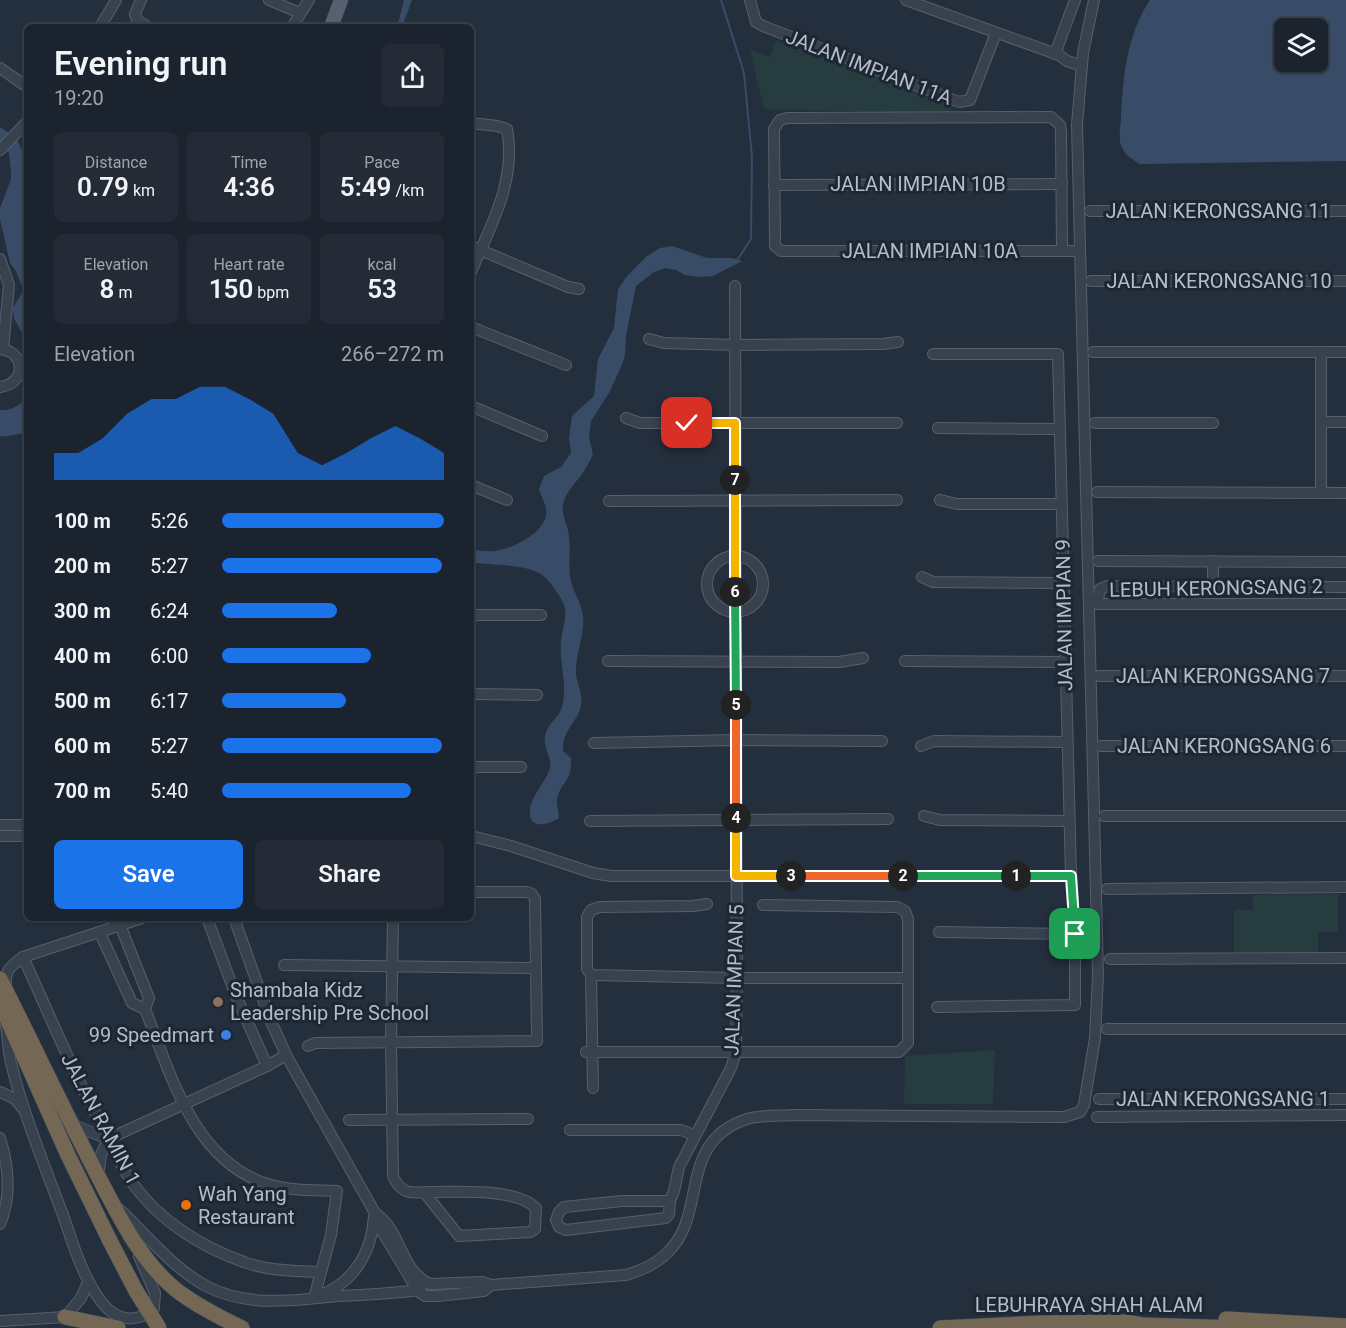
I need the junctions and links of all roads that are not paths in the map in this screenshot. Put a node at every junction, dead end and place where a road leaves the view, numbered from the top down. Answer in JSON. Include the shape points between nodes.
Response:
{"nodes":[{"id":1,"x":141,"y":0,"type":"edge"},
{"id":2,"x":269,"y":0,"type":"edge"},
{"id":3,"x":309,"y":0,"type":"edge"},
{"id":4,"x":341,"y":0,"type":"edge"},
{"id":5,"x":750,"y":0,"type":"edge"},
{"id":6,"x":906,"y":0,"type":"edge"},
{"id":7,"x":1075,"y":0,"type":"edge"},
{"id":8,"x":1094,"y":0,"type":"edge"},
{"id":9,"x":114,"y":1,"type":"edge"},
{"id":10,"x":300,"y":13,"type":"junction"},
{"id":11,"x":102,"y":24,"type":"edge"},
{"id":12,"x":143,"y":24,"type":"edge"},
{"id":13,"x":294,"y":24,"type":"edge"},
{"id":14,"x":332,"y":24,"type":"edge"},
{"id":15,"x":996,"y":33,"type":"junction"},
{"id":16,"x":1057,"y":55,"type":"junction"},
{"id":17,"x":1082,"y":63,"type":"junction"},
{"id":18,"x":0,"y":68,"type":"edge"},
{"id":19,"x":24,"y":85,"type":"edge"},
{"id":20,"x":474,"y":123,"type":"edge"},
{"id":21,"x":24,"y":126,"type":"edge"},
{"id":22,"x":0,"y":150,"type":"edge"},
{"id":23,"x":774,"y":184,"type":"junction"},
{"id":24,"x":1062,"y":184,"type":"junction"},
{"id":25,"x":1090,"y":211,"type":"dead end"},
{"id":26,"x":1346,"y":211,"type":"edge"},
{"id":27,"x":476,"y":248,"type":"edge"},
{"id":28,"x":1062,"y":251,"type":"junction"},
{"id":29,"x":1080,"y":251,"type":"junction"},
{"id":30,"x":0,"y":259,"type":"edge"},
{"id":31,"x":1091,"y":281,"type":"dead end"},
{"id":32,"x":1346,"y":281,"type":"edge"},
{"id":33,"x":735,"y":286,"type":"dead end"},
{"id":34,"x":579,"y":289,"type":"dead end"},
{"id":35,"x":2,"y":315,"type":"edge"},
{"id":36,"x":474,"y":328,"type":"edge"},
{"id":37,"x":649,"y":339,"type":"dead end"},
{"id":38,"x":898,"y":342,"type":"dead end"},
{"id":39,"x":735,"y":345,"type":"junction"},
{"id":40,"x":1,"y":349,"type":"edge"},
{"id":41,"x":1093,"y":352,"type":"dead end"},
{"id":42,"x":1321,"y":352,"type":"junction"},
{"id":43,"x":1346,"y":352,"type":"edge"},
{"id":44,"x":933,"y":354,"type":"dead end"},
{"id":45,"x":566,"y":365,"type":"dead end"},
{"id":46,"x":0,"y":387,"type":"edge"},
{"id":47,"x":474,"y":407,"type":"edge"},
{"id":48,"x":626,"y":418,"type":"dead end"},
{"id":49,"x":1321,"y":422,"type":"junction"},
{"id":50,"x":1346,"y":422,"type":"edge"},
{"id":51,"x":735,"y":423,"type":"junction"},
{"id":52,"x":897,"y":423,"type":"dead end"},
{"id":53,"x":1095,"y":423,"type":"dead end"},
{"id":54,"x":1213,"y":423,"type":"dead end"},
{"id":55,"x":938,"y":428,"type":"dead end"},
{"id":56,"x":1059,"y":429,"type":"junction"},
{"id":57,"x":542,"y":436,"type":"dead end"},
{"id":58,"x":474,"y":486,"type":"edge"},
{"id":59,"x":1097,"y":492,"type":"dead end"},
{"id":60,"x":1321,"y":493,"type":"junction"},
{"id":61,"x":1346,"y":493,"type":"edge"},
{"id":62,"x":507,"y":500,"type":"dead end"},
{"id":63,"x":897,"y":500,"type":"dead end"},
{"id":64,"x":940,"y":500,"type":"dead end"},
{"id":65,"x":609,"y":501,"type":"dead end"},
{"id":66,"x":735,"y":502,"type":"junction"},
{"id":67,"x":1061,"y":504,"type":"junction"},
{"id":68,"x":735,"y":556,"type":"junction"},
{"id":69,"x":1098,"y":561,"type":"dead end"},
{"id":70,"x":1213,"y":561,"type":"junction"},
{"id":71,"x":1346,"y":562,"type":"edge"},
{"id":72,"x":922,"y":577,"type":"dead end"},
{"id":73,"x":1063,"y":583,"type":"junction"},
{"id":74,"x":1214,"y":586,"type":"junction"},
{"id":75,"x":1346,"y":587,"type":"edge"},
{"id":76,"x":1346,"y":604,"type":"edge"},
{"id":77,"x":735,"y":613,"type":"junction"},
{"id":78,"x":474,"y":615,"type":"edge"},
{"id":79,"x":541,"y":615,"type":"dead end"},
{"id":80,"x":863,"y":658,"type":"dead end"},
{"id":81,"x":904,"y":661,"type":"dead end"},
{"id":82,"x":608,"y":662,"type":"dead end"},
{"id":83,"x":736,"y":662,"type":"junction"},
{"id":84,"x":1065,"y":662,"type":"junction"},
{"id":85,"x":1099,"y":676,"type":"dead end"},
{"id":86,"x":1346,"y":676,"type":"edge"},
{"id":87,"x":474,"y":694,"type":"edge"},
{"id":88,"x":537,"y":696,"type":"dead end"},
{"id":89,"x":736,"y":740,"type":"junction"},
{"id":90,"x":882,"y":741,"type":"dead end"},
{"id":91,"x":1067,"y":742,"type":"junction"},
{"id":92,"x":594,"y":743,"type":"dead end"},
{"id":93,"x":921,"y":746,"type":"dead end"},
{"id":94,"x":1101,"y":746,"type":"dead end"},
{"id":95,"x":1346,"y":746,"type":"edge"},
{"id":96,"x":474,"y":767,"type":"edge"},
{"id":97,"x":521,"y":767,"type":"dead end"},
{"id":98,"x":924,"y":816,"type":"dead end"},
{"id":99,"x":1104,"y":816,"type":"dead end"},
{"id":100,"x":1346,"y":816,"type":"edge"},
{"id":101,"x":888,"y":819,"type":"dead end"},
{"id":102,"x":736,"y":820,"type":"junction"},
{"id":103,"x":590,"y":821,"type":"dead end"},
{"id":104,"x":1069,"y":821,"type":"junction"},
{"id":105,"x":0,"y":825,"type":"edge"},
{"id":106,"x":24,"y":825,"type":"edge"},
{"id":107,"x":0,"y":836,"type":"edge"},
{"id":108,"x":24,"y":836,"type":"edge"},
{"id":109,"x":474,"y":837,"type":"edge"},
{"id":110,"x":736,"y":876,"type":"junction"},
{"id":111,"x":1071,"y":876,"type":"junction"},
{"id":112,"x":1346,"y":887,"type":"edge"},
{"id":113,"x":1107,"y":889,"type":"dead end"},
{"id":114,"x":474,"y":892,"type":"edge"},
{"id":115,"x":707,"y":904,"type":"dead end"},
{"id":116,"x":763,"y":905,"type":"dead end"},
{"id":117,"x":134,"y":921,"type":"edge"},
{"id":118,"x":208,"y":921,"type":"edge"},
{"id":119,"x":235,"y":921,"type":"edge"},
{"id":120,"x":393,"y":921,"type":"edge"},
{"id":121,"x":120,"y":926,"type":"junction"},
{"id":122,"x":939,"y":932,"type":"dead end"},
{"id":123,"x":100,"y":933,"type":"junction"},
{"id":124,"x":1075,"y":934,"type":"junction"},
{"id":125,"x":23,"y":957,"type":"junction"},
{"id":126,"x":1346,"y":958,"type":"edge"},
{"id":127,"x":1110,"y":959,"type":"dead end"},
{"id":128,"x":284,"y":965,"type":"dead end"},
{"id":129,"x":392,"y":966,"type":"junction"},
{"id":130,"x":536,"y":968,"type":"junction"},
{"id":131,"x":591,"y":975,"type":"junction"},
{"id":132,"x":737,"y":978,"type":"junction"},
{"id":133,"x":908,"y":978,"type":"junction"},
{"id":134,"x":3,"y":996,"type":"edge"},
{"id":135,"x":936,"y":1007,"type":"dead end"},
{"id":136,"x":145,"y":1009,"type":"junction"},
{"id":137,"x":1107,"y":1029,"type":"dead end"},
{"id":138,"x":1346,"y":1029,"type":"edge"},
{"id":139,"x":391,"y":1042,"type":"junction"},
{"id":140,"x":308,"y":1046,"type":"dead end"},
{"id":141,"x":589,"y":1052,"type":"junction"},
{"id":142,"x":735,"y":1052,"type":"junction"},
{"id":143,"x":286,"y":1055,"type":"junction"},
{"id":144,"x":267,"y":1066,"type":"junction"},
{"id":145,"x":593,"y":1088,"type":"dead end"},
{"id":146,"x":0,"y":1092,"type":"edge"},
{"id":147,"x":1099,"y":1099,"type":"dead end"},
{"id":148,"x":1346,"y":1099,"type":"edge"},
{"id":149,"x":182,"y":1103,"type":"junction"},
{"id":150,"x":27,"y":1114,"type":"junction"},
{"id":151,"x":1346,"y":1115,"type":"edge"},
{"id":152,"x":1097,"y":1117,"type":"dead end"},
{"id":153,"x":528,"y":1119,"type":"dead end"},
{"id":154,"x":349,"y":1120,"type":"dead end"},
{"id":155,"x":392,"y":1121,"type":"junction"},
{"id":156,"x":69,"y":1122,"type":"junction"},
{"id":157,"x":570,"y":1130,"type":"dead end"},
{"id":158,"x":694,"y":1135,"type":"junction"},
{"id":159,"x":0,"y":1138,"type":"edge"},
{"id":160,"x":108,"y":1139,"type":"junction"},
{"id":161,"x":98,"y":1176,"type":"junction"},
{"id":162,"x":424,"y":1192,"type":"junction"},
{"id":163,"x":670,"y":1201,"type":"junction"},
{"id":164,"x":112,"y":1202,"type":"junction"},
{"id":165,"x":375,"y":1214,"type":"junction"},
{"id":166,"x":0,"y":1224,"type":"edge"},
{"id":167,"x":132,"y":1239,"type":"junction"},
{"id":168,"x":321,"y":1272,"type":"junction"},
{"id":169,"x":88,"y":1282,"type":"junction"},
{"id":170,"x":442,"y":1285,"type":"junction"},
{"id":171,"x":491,"y":1285,"type":"junction"},
{"id":172,"x":418,"y":1291,"type":"junction"},
{"id":173,"x":314,"y":1298,"type":"junction"},
{"id":174,"x":65,"y":1317,"type":"junction"},
{"id":175,"x":0,"y":1321,"type":"edge"},
{"id":176,"x":1125,"y":1322,"type":"junction"},
{"id":177,"x":1346,"y":1326,"type":"edge"},
{"id":178,"x":118,"y":1328,"type":"edge"},
{"id":179,"x":159,"y":1328,"type":"edge"},
{"id":180,"x":242,"y":1328,"type":"edge"},
{"id":181,"x":940,"y":1328,"type":"edge"},
{"id":182,"x":1238,"y":1328,"type":"edge"}],
"edges":[{"from":1,"to":12,"type":"street","via":[[135,14]]},
{"from":2,"to":10,"type":"street"},
{"from":3,"to":10,"type":"street"},
{"from":4,"to":14,"type":"main road"},
{"from":5,"to":15,"type":"street","name":"JALAN IMPIAN 11A","via":[[756,22],[763,26],[958,102],[970,100]]},
{"from":6,"to":15,"type":"street"},
{"from":7,"to":16,"type":"street"},
{"from":8,"to":17,"type":"street"},
{"from":9,"to":11,"type":"street"},
{"from":10,"to":13,"type":"street"},
{"from":15,"to":16,"type":"street"},
{"from":16,"to":17,"type":"street","via":[[1070,55]]},
{"from":17,"to":29,"type":"street","via":[[1077,125]]},
{"from":18,"to":19,"type":"street"},
{"from":20,"to":27,"type":"street","via":[[505,128],[509,158],[505,192]]},
{"from":21,"to":22,"type":"street"},
{"from":23,"to":24,"type":"street","name":"JALAN IMPIAN 10B"},
{"from":23,"to":24,"type":"street","via":[[774,129],[787,118],[1051,117],[1061,131]]},
{"from":23,"to":28,"type":"street","name":"JALAN IMPIAN 10A","via":[[775,246],[781,251]]},
{"from":24,"to":28,"type":"street"},
{"from":25,"to":26,"type":"street","name":"JALAN KERONGSANG 11"},
{"from":27,"to":34,"type":"street"},
{"from":28,"to":29,"type":"street","name":"JALAN IMPIAN 10A"},
{"from":29,"to":171,"type":"street","via":[[1098,975],[1095,1038],[1084,1105],[1080,1112],[1064,1117],[792,1115],[749,1119],[710,1144],[702,1158],[679,1237],[659,1260],[626,1275]]},
{"from":30,"to":35,"type":"street","via":[[9,285]]},
{"from":31,"to":32,"type":"street","name":"JALAN KERONGSANG 10"},
{"from":33,"to":39,"type":"street","name":"JALAN IMPIAN 5"},
{"from":35,"to":40,"type":"street"},
{"from":36,"to":45,"type":"street"},
{"from":37,"to":39,"type":"street","via":[[664,344]]},
{"from":38,"to":39,"type":"street"},
{"from":39,"to":51,"type":"street","name":"JALAN IMPIAN 5"},
{"from":40,"to":46,"type":"street","via":[[14,354],[20,372],[13,383]]},
{"from":41,"to":42,"type":"street"},
{"from":42,"to":43,"type":"street"},
{"from":42,"to":49,"type":"street"},
{"from":44,"to":56,"type":"street","name":"JALAN IMPIAN 9","via":[[1058,354]]},
{"from":47,"to":57,"type":"street"},
{"from":48,"to":51,"type":"street","via":[[640,423]]},
{"from":49,"to":50,"type":"street"},
{"from":49,"to":60,"type":"street"},
{"from":51,"to":52,"type":"street"},
{"from":51,"to":66,"type":"street","name":"JALAN IMPIAN 5"},
{"from":53,"to":54,"type":"street"},
{"from":55,"to":56,"type":"street"},
{"from":56,"to":67,"type":"street","name":"JALAN IMPIAN 9"},
{"from":58,"to":62,"type":"street"},
{"from":59,"to":60,"type":"street"},
{"from":60,"to":61,"type":"street"},
{"from":63,"to":66,"type":"street"},
{"from":64,"to":67,"type":"street","via":[[957,504]]},
{"from":65,"to":66,"type":"street"},
{"from":66,"to":68,"type":"street","name":"JALAN IMPIAN 5"},
{"from":67,"to":73,"type":"street","name":"JALAN IMPIAN 9"},
{"from":68,"to":77,"type":"street","name":"JALAN IMPIAN 5"},
{"from":68,"to":77,"type":"street","via":[[758,567],[764,584],[759,601]]},
{"from":68,"to":77,"type":"street","via":[[716,564],[706,580],[717,607]]},
{"from":69,"to":70,"type":"street"},
{"from":70,"to":71,"type":"street"},
{"from":70,"to":74,"type":"street"},
{"from":72,"to":73,"type":"street","via":[[933,582]]},
{"from":73,"to":84,"type":"street","name":"JALAN IMPIAN 9"},
{"from":74,"to":75,"type":"street","name":"LEBUH KERONGSANG 2"},
{"from":74,"to":76,"type":"street","name":"LEBUH KERONGSANG 2","via":[[1107,586],[1100,589],[1097,604]]},
{"from":77,"to":83,"type":"street","name":"JALAN IMPIAN 5"},
{"from":78,"to":79,"type":"street"},
{"from":80,"to":83,"type":"street","via":[[839,662]]},
{"from":81,"to":84,"type":"street"},
{"from":82,"to":83,"type":"street"},
{"from":83,"to":89,"type":"street","name":"JALAN IMPIAN 5"},
{"from":84,"to":91,"type":"street","name":"JALAN IMPIAN 9"},
{"from":85,"to":86,"type":"street","name":"JALAN KERONGSANG 7"},
{"from":87,"to":88,"type":"street"},
{"from":89,"to":90,"type":"street"},
{"from":89,"to":92,"type":"street"},
{"from":89,"to":102,"type":"street","name":"JALAN IMPIAN 5"},
{"from":91,"to":93,"type":"street","via":[[934,741]]},
{"from":91,"to":104,"type":"street","name":"JALAN IMPIAN 9"},
{"from":94,"to":95,"type":"street","name":"JALAN KERONGSANG 6"},
{"from":96,"to":97,"type":"street"},
{"from":98,"to":104,"type":"street","via":[[940,820]]},
{"from":99,"to":100,"type":"street"},
{"from":101,"to":102,"type":"street"},
{"from":102,"to":103,"type":"street"},
{"from":102,"to":110,"type":"street","name":"JALAN IMPIAN 5"},
{"from":104,"to":111,"type":"street","name":"JALAN IMPIAN 9"},
{"from":105,"to":106,"type":"street"},
{"from":107,"to":108,"type":"street"},
{"from":109,"to":110,"type":"street","via":[[602,875]]},
{"from":110,"to":111,"type":"street"},
{"from":110,"to":132,"type":"street","name":"JALAN IMPIAN 5"},
{"from":111,"to":124,"type":"street","name":"JALAN IMPIAN 9"},
{"from":112,"to":113,"type":"street"},
{"from":114,"to":130,"type":"street","via":[[532,894]]},
{"from":115,"to":131,"type":"street","via":[[600,906],[591,910],[587,917],[587,969]]},
{"from":116,"to":133,"type":"street","via":[[897,907],[905,911]]},
{"from":117,"to":121,"type":"street"},
{"from":118,"to":144,"type":"street"},
{"from":119,"to":143,"type":"street"},
{"from":120,"to":129,"type":"street"},
{"from":121,"to":123,"type":"street"},
{"from":121,"to":136,"type":"street","via":[[149,999]]},
{"from":122,"to":124,"type":"street"},
{"from":123,"to":125,"type":"street"},
{"from":123,"to":136,"type":"street","via":[[132,1003]]},
{"from":124,"to":135,"type":"street","name":"JALAN IMPIAN 9","via":[[1075,1005]]},
{"from":125,"to":134,"type":"street","via":[[8,969]]},
{"from":125,"to":160,"type":"street","name":"JALAN RAMIN 1"},
{"from":126,"to":127,"type":"street"},
{"from":128,"to":129,"type":"street"},
{"from":129,"to":130,"type":"street"},
{"from":129,"to":139,"type":"street"},
{"from":130,"to":139,"type":"street","via":[[537,1041]]},
{"from":131,"to":132,"type":"street"},
{"from":131,"to":141,"type":"street"},
{"from":132,"to":133,"type":"street"},
{"from":132,"to":142,"type":"street","name":"JALAN IMPIAN 5"},
{"from":133,"to":142,"type":"street","via":[[908,1043],[899,1052]]},
{"from":134,"to":150,"type":"street","via":[[11,1062]]},
{"from":134,"to":156,"type":"highway","via":[[34,1045]]},
{"from":134,"to":179,"type":"highway","bridge":true,"via":[[67,1153],[136,1291]]},
{"from":136,"to":149,"type":"street"},
{"from":137,"to":138,"type":"street"},
{"from":139,"to":140,"type":"street"},
{"from":139,"to":155,"type":"street"},
{"from":141,"to":142,"type":"street"},
{"from":141,"to":145,"type":"street"},
{"from":142,"to":158,"type":"street","name":"JALAN IMPIAN 5","via":[[731,1068]]},
{"from":143,"to":144,"type":"street"},
{"from":143,"to":165,"type":"street"},
{"from":144,"to":149,"type":"street"},
{"from":146,"to":150,"type":"street","via":[[15,1099]]},
{"from":147,"to":148,"type":"street","name":"JALAN KERONGSANG 1"},
{"from":149,"to":160,"type":"street"},
{"from":149,"to":168,"type":"street","via":[[207,1140],[250,1177],[295,1190],[337,1191]]},
{"from":150,"to":169,"type":"street"},
{"from":151,"to":152,"type":"street"},
{"from":153,"to":155,"type":"street"},
{"from":154,"to":155,"type":"street"},
{"from":155,"to":162,"type":"street","via":[[393,1176],[409,1192]]},
{"from":156,"to":160,"type":"street"},
{"from":156,"to":161,"type":"highway"},
{"from":157,"to":158,"type":"street","via":[[681,1130]]},
{"from":158,"to":163,"type":"street","name":"JALAN IMPIAN 5","via":[[679,1167]]},
{"from":159,"to":166,"type":"street","via":[[8,1195]]},
{"from":160,"to":161,"type":"street","via":[[100,1155]]},
{"from":160,"to":168,"type":"street","name":"JALAN RAMIN 1","via":[[133,1183],[181,1231],[245,1263]]},
{"from":161,"to":164,"type":"highway"},
{"from":162,"to":162,"type":"street","via":[[488,1192],[529,1201],[536,1208],[535,1229],[459,1236]]},
{"from":163,"to":163,"type":"street","name":"JALAN IMPIAN 5","via":[[564,1207],[556,1220],[566,1230],[666,1218]]},
{"from":164,"to":167,"type":"highway"},
{"from":164,"to":173,"type":"street","via":[[164,1253],[207,1286],[230,1295],[271,1302]]},
{"from":165,"to":170,"type":"street","via":[[385,1220],[418,1276],[430,1284]]},
{"from":165,"to":172,"type":"street"},
{"from":165,"to":173,"type":"street","via":[[361,1263],[334,1290]]},
{"from":167,"to":169,"type":"street","via":[[155,1293],[154,1308],[146,1316],[119,1316],[110,1311]]},
{"from":167,"to":180,"type":"highway","via":[[174,1288]]},
{"from":168,"to":173,"type":"street"},
{"from":169,"to":174,"type":"street"},
{"from":170,"to":171,"type":"street"},
{"from":170,"to":172,"type":"street"},
{"from":171,"to":172,"type":"street","via":[[484,1291],[461,1294],[425,1296]]},
{"from":172,"to":173,"type":"street"},
{"from":174,"to":175,"type":"street"},
{"from":174,"to":178,"type":"highway"},
{"from":176,"to":177,"type":"highway","via":[[1176,1316]]},
{"from":176,"to":181,"type":"highway","name":"LEBUHRAYA SHAH ALAM"},
{"from":176,"to":182,"type":"highway","name":"LEBUHRAYA SHAH ALAM"}]}
